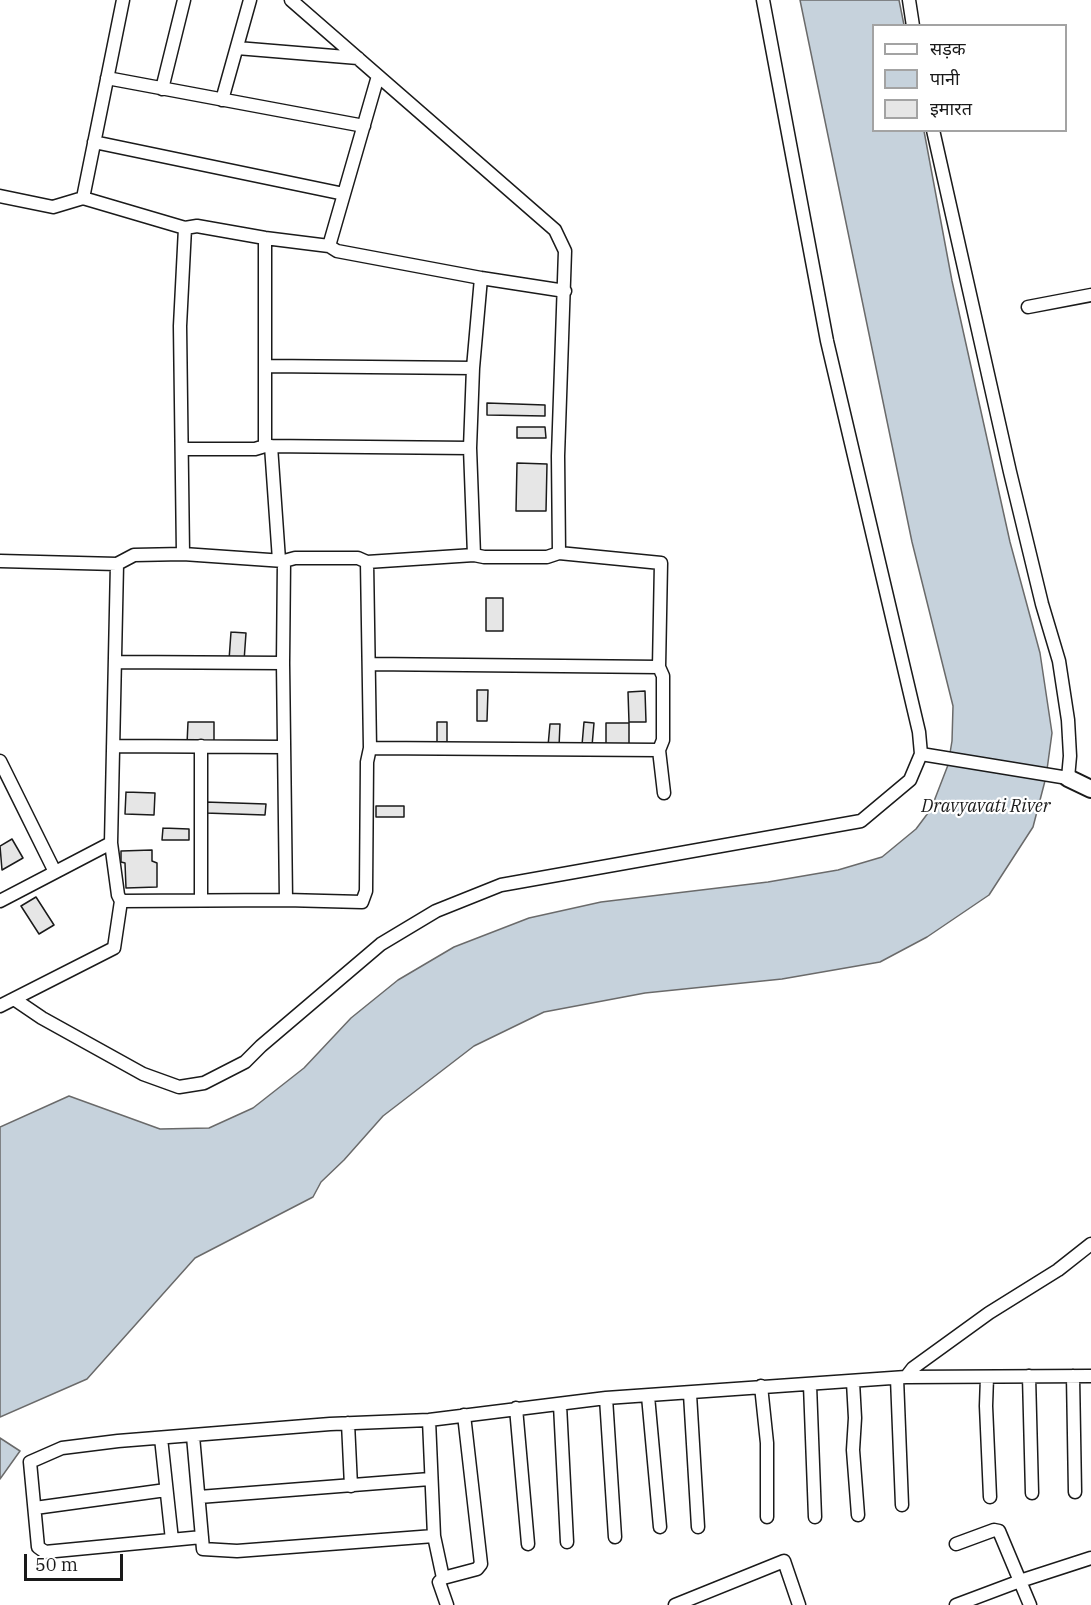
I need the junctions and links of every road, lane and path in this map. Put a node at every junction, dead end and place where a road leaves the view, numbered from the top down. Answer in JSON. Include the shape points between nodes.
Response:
{"nodes":[{"id":1,"x":123,"y":0,"type":"edge"},
{"id":2,"x":184,"y":0,"type":"edge"},
{"id":3,"x":250,"y":0,"type":"edge"},
{"id":4,"x":291,"y":0,"type":"edge"},
{"id":5,"x":763,"y":0,"type":"edge"},
{"id":6,"x":909,"y":0,"type":"edge"},
{"id":7,"x":913,"y":24,"type":"edge"},
{"id":8,"x":237,"y":48,"type":"junction"},
{"id":9,"x":358,"y":58,"type":"junction"},
{"id":10,"x":378,"y":76,"type":"junction"},
{"id":11,"x":107,"y":78,"type":"junction"},
{"id":12,"x":162,"y":88,"type":"junction"},
{"id":13,"x":222,"y":100,"type":"junction"},
{"id":14,"x":364,"y":126,"type":"junction"},
{"id":15,"x":933,"y":132,"type":"edge"},
{"id":16,"x":94,"y":142,"type":"junction"},
{"id":17,"x":344,"y":194,"type":"junction"},
{"id":18,"x":0,"y":196,"type":"edge"},
{"id":19,"x":83,"y":198,"type":"junction"},
{"id":20,"x":185,"y":228,"type":"junction"},
{"id":21,"x":265,"y":238,"type":"junction"},
{"id":22,"x":329,"y":246,"type":"junction"},
{"id":23,"x":481,"y":278,"type":"junction"},
{"id":24,"x":565,"y":291,"type":"junction"},
{"id":25,"x":1091,"y":295,"type":"edge"},
{"id":26,"x":1028,"y":307,"type":"dead end"},
{"id":27,"x":266,"y":366,"type":"junction"},
{"id":28,"x":473,"y":368,"type":"junction"},
{"id":29,"x":268,"y":446,"type":"junction"},
{"id":30,"x":470,"y":448,"type":"junction"},
{"id":31,"x":183,"y":449,"type":"junction"},
{"id":32,"x":559,"y":553,"type":"junction"},
{"id":33,"x":183,"y":554,"type":"junction"},
{"id":34,"x":474,"y":555,"type":"junction"},
{"id":35,"x":0,"y":561,"type":"edge"},
{"id":36,"x":282,"y":561,"type":"junction"},
{"id":37,"x":367,"y":562,"type":"junction"},
{"id":38,"x":117,"y":564,"type":"junction"},
{"id":39,"x":115,"y":662,"type":"junction"},
{"id":40,"x":283,"y":663,"type":"junction"},
{"id":41,"x":369,"y":664,"type":"junction"},
{"id":42,"x":659,"y":667,"type":"junction"},
{"id":43,"x":113,"y":746,"type":"junction"},
{"id":44,"x":201,"y":746,"type":"junction"},
{"id":45,"x":284,"y":747,"type":"junction"},
{"id":46,"x":370,"y":748,"type":"junction"},
{"id":47,"x":659,"y":750,"type":"junction"},
{"id":48,"x":921,"y":754,"type":"junction"},
{"id":49,"x":0,"y":761,"type":"edge"},
{"id":50,"x":1091,"y":775,"type":"edge"},
{"id":51,"x":1068,"y":778,"type":"junction"},
{"id":52,"x":1091,"y":789,"type":"edge"},
{"id":53,"x":664,"y":793,"type":"dead end"},
{"id":54,"x":111,"y":843,"type":"junction"},
{"id":55,"x":56,"y":872,"type":"junction"},
{"id":56,"x":201,"y":900,"type":"junction"},
{"id":57,"x":286,"y":900,"type":"junction"},
{"id":58,"x":0,"y":901,"type":"edge"},
{"id":59,"x":121,"y":901,"type":"junction"},
{"id":60,"x":14,"y":999,"type":"junction"},
{"id":61,"x":0,"y":1006,"type":"edge"},
{"id":62,"x":1091,"y":1244,"type":"edge"},
{"id":63,"x":1029,"y":1376,"type":"junction"},
{"id":64,"x":1073,"y":1376,"type":"junction"},
{"id":65,"x":1091,"y":1376,"type":"edge"},
{"id":66,"x":987,"y":1377,"type":"junction"},
{"id":67,"x":901,"y":1378,"type":"junction"},
{"id":68,"x":853,"y":1382,"type":"junction"},
{"id":69,"x":810,"y":1384,"type":"junction"},
{"id":70,"x":761,"y":1386,"type":"junction"},
{"id":71,"x":690,"y":1394,"type":"junction"},
{"id":72,"x":648,"y":1396,"type":"junction"},
{"id":73,"x":606,"y":1398,"type":"junction"},
{"id":74,"x":560,"y":1405,"type":"junction"},
{"id":75,"x":516,"y":1408,"type":"junction"},
{"id":76,"x":464,"y":1415,"type":"junction"},
{"id":77,"x":429,"y":1420,"type":"junction"},
{"id":78,"x":348,"y":1423,"type":"junction"},
{"id":79,"x":193,"y":1436,"type":"junction"},
{"id":80,"x":160,"y":1438,"type":"junction"},
{"id":81,"x":430,"y":1479,"type":"junction"},
{"id":82,"x":351,"y":1486,"type":"junction"},
{"id":83,"x":166,"y":1490,"type":"junction"},
{"id":84,"x":1076,"y":1492,"type":"dead end"},
{"id":85,"x":1032,"y":1493,"type":"dead end"},
{"id":86,"x":199,"y":1497,"type":"junction"},
{"id":87,"x":990,"y":1497,"type":"dead end"},
{"id":88,"x":902,"y":1505,"type":"dead end"},
{"id":89,"x":35,"y":1508,"type":"junction"},
{"id":90,"x":858,"y":1515,"type":"dead end"},
{"id":91,"x":814,"y":1517,"type":"dead end"},
{"id":92,"x":767,"y":1518,"type":"dead end"},
{"id":93,"x":660,"y":1527,"type":"dead end"},
{"id":94,"x":698,"y":1527,"type":"dead end"},
{"id":95,"x":434,"y":1536,"type":"junction"},
{"id":96,"x":202,"y":1537,"type":"junction"},
{"id":97,"x":615,"y":1537,"type":"dead end"},
{"id":98,"x":172,"y":1540,"type":"junction"},
{"id":99,"x":567,"y":1542,"type":"dead end"},
{"id":100,"x":528,"y":1544,"type":"dead end"},
{"id":101,"x":956,"y":1544,"type":"dead end"},
{"id":102,"x":1091,"y":1558,"type":"edge"},
{"id":103,"x":443,"y":1578,"type":"junction"},
{"id":104,"x":1020,"y":1581,"type":"junction"},
{"id":105,"x":447,"y":1605,"type":"edge"},
{"id":106,"x":675,"y":1605,"type":"edge"},
{"id":107,"x":799,"y":1605,"type":"edge"},
{"id":108,"x":956,"y":1605,"type":"edge"},
{"id":109,"x":1030,"y":1605,"type":"edge"}],
"edges":[{"from":1,"to":11,"type":"street"},
{"from":2,"to":12,"type":"street"},
{"from":3,"to":8,"type":"street"},
{"from":4,"to":9,"type":"street"},
{"from":5,"to":48,"type":"street","via":[[827,341]]},
{"from":6,"to":7,"type":"street"},
{"from":8,"to":9,"type":"street"},
{"from":8,"to":13,"type":"street"},
{"from":9,"to":10,"type":"street"},
{"from":10,"to":14,"type":"street"},
{"from":10,"to":24,"type":"street","via":[[555,230],[565,251]]},
{"from":11,"to":12,"type":"street"},
{"from":11,"to":16,"type":"street"},
{"from":12,"to":13,"type":"street"},
{"from":13,"to":14,"type":"street"},
{"from":14,"to":17,"type":"street"},
{"from":15,"to":51,"type":"street","via":[[1010,472],[1059,661],[1068,720]]},
{"from":16,"to":17,"type":"street"},
{"from":16,"to":19,"type":"street"},
{"from":17,"to":22,"type":"street"},
{"from":18,"to":19,"type":"street","via":[[53,207]]},
{"from":19,"to":20,"type":"street"},
{"from":20,"to":21,"type":"street","via":[[197,226]]},
{"from":20,"to":31,"type":"street","via":[[180,326]]},
{"from":21,"to":22,"type":"street"},
{"from":21,"to":27,"type":"street"},
{"from":22,"to":23,"type":"street","via":[[337,251]]},
{"from":23,"to":24,"type":"street"},
{"from":23,"to":28,"type":"street"},
{"from":24,"to":32,"type":"street","via":[[558,456]]},
{"from":25,"to":26,"type":"street"},
{"from":27,"to":28,"type":"street"},
{"from":27,"to":29,"type":"street"},
{"from":28,"to":30,"type":"street"},
{"from":29,"to":30,"type":"street"},
{"from":29,"to":31,"type":"street"},
{"from":29,"to":36,"type":"street"},
{"from":30,"to":34,"type":"street"},
{"from":31,"to":33,"type":"street"},
{"from":32,"to":34,"type":"street","via":[[547,557]]},
{"from":32,"to":42,"type":"street","via":[[662,563]]},
{"from":33,"to":36,"type":"street"},
{"from":33,"to":38,"type":"street","via":[[134,555]]},
{"from":34,"to":37,"type":"street"},
{"from":35,"to":38,"type":"street"},
{"from":36,"to":37,"type":"street","via":[[358,558]]},
{"from":36,"to":40,"type":"street"},
{"from":37,"to":41,"type":"street"},
{"from":38,"to":39,"type":"street"},
{"from":39,"to":40,"type":"street"},
{"from":39,"to":43,"type":"street"},
{"from":40,"to":45,"type":"street"},
{"from":41,"to":42,"type":"street"},
{"from":41,"to":46,"type":"street"},
{"from":42,"to":47,"type":"street","via":[[663,676],[663,740]]},
{"from":43,"to":44,"type":"street"},
{"from":43,"to":54,"type":"street"},
{"from":44,"to":45,"type":"street"},
{"from":44,"to":56,"type":"street"},
{"from":45,"to":57,"type":"street"},
{"from":46,"to":47,"type":"street"},
{"from":46,"to":57,"type":"street","via":[[366,891],[362,902]]},
{"from":47,"to":53,"type":"street"},
{"from":48,"to":51,"type":"street"},
{"from":48,"to":60,"type":"street","via":[[910,780],[861,820],[501,885],[436,910],[381,944],[245,1062],[204,1083],[179,1087],[165,1084]]},
{"from":49,"to":55,"type":"street"},
{"from":50,"to":51,"type":"street"},
{"from":51,"to":52,"type":"street"},
{"from":54,"to":55,"type":"street"},
{"from":54,"to":59,"type":"street"},
{"from":55,"to":58,"type":"street"},
{"from":56,"to":57,"type":"street"},
{"from":56,"to":59,"type":"street"},
{"from":59,"to":60,"type":"street","via":[[114,948]]},
{"from":60,"to":61,"type":"street"},
{"from":62,"to":67,"type":"street"},
{"from":63,"to":64,"type":"street"},
{"from":63,"to":66,"type":"street"},
{"from":63,"to":85,"type":"street"},
{"from":64,"to":65,"type":"street"},
{"from":64,"to":84,"type":"street"},
{"from":66,"to":67,"type":"street"},
{"from":66,"to":87,"type":"street"},
{"from":67,"to":68,"type":"street"},
{"from":67,"to":88,"type":"street"},
{"from":68,"to":69,"type":"street"},
{"from":68,"to":90,"type":"street"},
{"from":69,"to":70,"type":"street"},
{"from":69,"to":91,"type":"street"},
{"from":70,"to":71,"type":"street"},
{"from":70,"to":92,"type":"street","via":[[767,1443]]},
{"from":71,"to":72,"type":"street"},
{"from":71,"to":94,"type":"street"},
{"from":72,"to":73,"type":"street"},
{"from":72,"to":93,"type":"street"},
{"from":73,"to":74,"type":"street"},
{"from":73,"to":97,"type":"street"},
{"from":74,"to":75,"type":"street"},
{"from":74,"to":99,"type":"street"},
{"from":75,"to":76,"type":"street"},
{"from":75,"to":100,"type":"street"},
{"from":76,"to":77,"type":"street"},
{"from":76,"to":103,"type":"street","via":[[481,1564],[477,1569]]},
{"from":77,"to":78,"type":"street"},
{"from":77,"to":81,"type":"street"},
{"from":78,"to":79,"type":"street"},
{"from":78,"to":82,"type":"street"},
{"from":79,"to":80,"type":"street"},
{"from":79,"to":86,"type":"street"},
{"from":80,"to":83,"type":"street"},
{"from":80,"to":89,"type":"street","via":[[62,1448],[30,1462]]},
{"from":81,"to":82,"type":"street"},
{"from":81,"to":95,"type":"street"},
{"from":82,"to":86,"type":"street"},
{"from":83,"to":89,"type":"street"},
{"from":83,"to":98,"type":"street"},
{"from":86,"to":96,"type":"street"},
{"from":89,"to":98,"type":"street","via":[[38,1547],[45,1552]]},
{"from":95,"to":96,"type":"street","via":[[237,1551],[203,1549]]},
{"from":95,"to":103,"type":"street"},
{"from":96,"to":98,"type":"street"},
{"from":101,"to":104,"type":"street","via":[[999,1531]]},
{"from":102,"to":104,"type":"street"},
{"from":103,"to":105,"type":"street","via":[[439,1582]]},
{"from":104,"to":108,"type":"street"},
{"from":104,"to":109,"type":"street"},
{"from":106,"to":107,"type":"street","via":[[784,1561]]}]}
